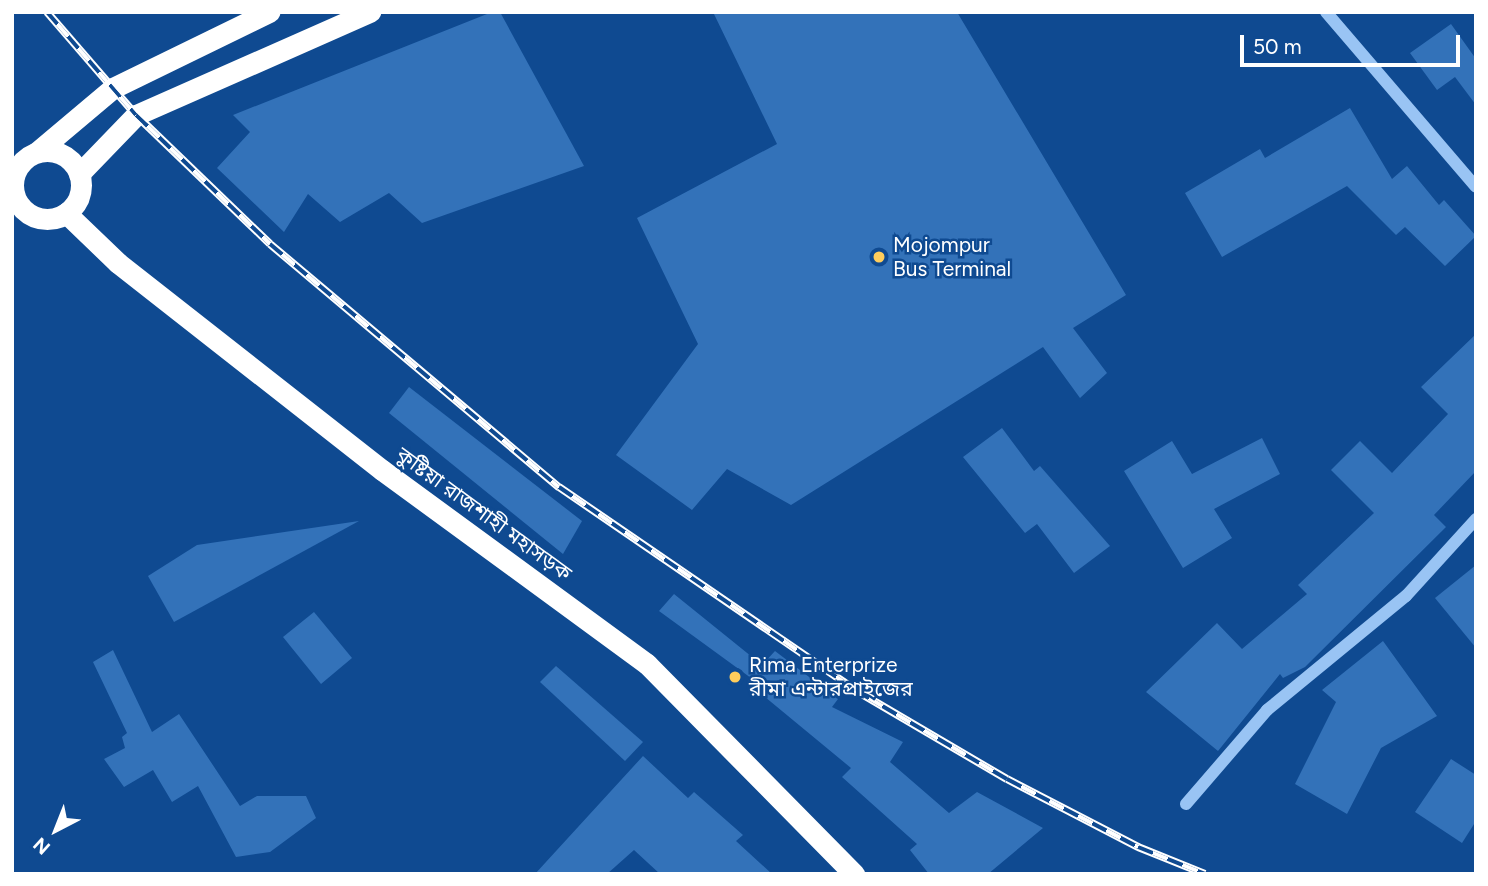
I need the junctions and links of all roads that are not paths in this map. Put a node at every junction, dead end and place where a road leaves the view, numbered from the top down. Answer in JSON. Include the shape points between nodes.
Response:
{"nodes":[{"id":1,"x":269,"y":12,"type":"edge"},
{"id":2,"x":370,"y":12,"type":"edge"},
{"id":3,"x":1326,"y":12,"type":"edge"},
{"id":4,"x":326,"y":21,"type":"edge"},
{"id":5,"x":37,"y":152,"type":"junction"},
{"id":6,"x":79,"y":174,"type":"junction"},
{"id":7,"x":13,"y":186,"type":"edge"},
{"id":8,"x":1476,"y":187,"type":"edge"},
{"id":9,"x":66,"y":214,"type":"junction"},
{"id":10,"x":1476,"y":519,"type":"edge"},
{"id":11,"x":1186,"y":804,"type":"dead end"},
{"id":12,"x":854,"y":874,"type":"edge"}],
"edges":[{"from":1,"to":5,"type":"highway","via":[[113,88]]},
{"from":2,"to":4,"type":"highway"},
{"from":3,"to":8,"type":"street"},
{"from":4,"to":6,"type":"highway","via":[[136,115]]},
{"from":5,"to":6,"type":"highway","via":[[56,152]]},
{"from":5,"to":7,"type":"highway","via":[[21,162]]},
{"from":6,"to":9,"type":"highway","via":[[79,197]]},
{"from":7,"to":9,"type":"highway","via":[[31,215]]},
{"from":9,"to":12,"type":"highway","name":"কুষ্টিয়া রাজশাহী মহাসড়ক","via":[[118,262],[371,461],[648,664]]},
{"from":10,"to":11,"type":"street","via":[[1406,596],[1267,710]]}]}
